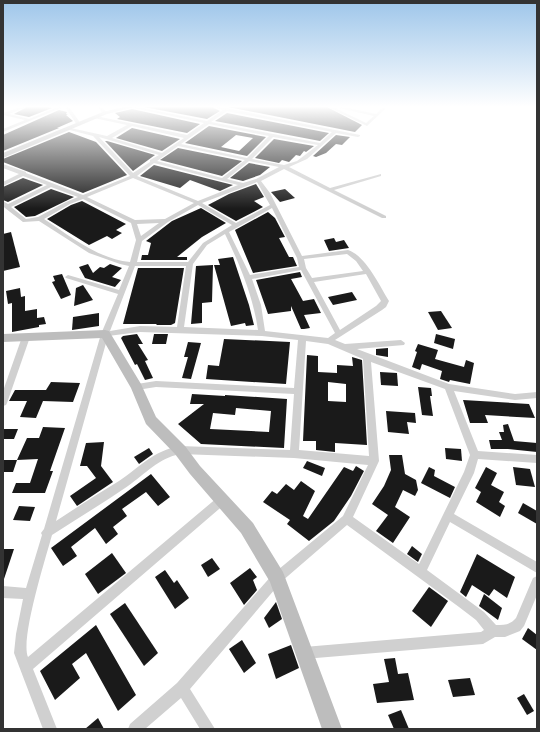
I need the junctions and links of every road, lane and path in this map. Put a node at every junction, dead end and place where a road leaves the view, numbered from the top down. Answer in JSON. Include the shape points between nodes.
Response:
{"nodes":[{"id":1,"x":37,"y":141,"type":"edge"},
{"id":2,"x":100,"y":141,"type":"edge"},
{"id":3,"x":118,"y":141,"type":"edge"},
{"id":4,"x":183,"y":141,"type":"edge"},
{"id":5,"x":266,"y":141,"type":"edge"},
{"id":6,"x":305,"y":141,"type":"edge"},
{"id":7,"x":323,"y":141,"type":"edge"},
{"id":8,"x":320,"y":144,"type":"junction"},
{"id":9,"x":178,"y":145,"type":"junction"},
{"id":10,"x":162,"y":155,"type":"junction"},
{"id":11,"x":3,"y":156,"type":"edge"},
{"id":12,"x":248,"y":160,"type":"junction"},
{"id":13,"x":152,"y":161,"type":"junction"},
{"id":14,"x":3,"y":166,"type":"edge"},
{"id":15,"x":284,"y":167,"type":"junction"},
{"id":16,"x":24,"y":173,"type":"junction"},
{"id":17,"x":380,"y":175,"type":"dead end"},
{"id":18,"x":133,"y":176,"type":"junction"},
{"id":19,"x":223,"y":180,"type":"junction"},
{"id":20,"x":258,"y":180,"type":"junction"},
{"id":21,"x":3,"y":184,"type":"edge"},
{"id":22,"x":52,"y":184,"type":"junction"},
{"id":23,"x":243,"y":185,"type":"junction"},
{"id":24,"x":328,"y":190,"type":"junction"},
{"id":25,"x":83,"y":197,"type":"junction"},
{"id":26,"x":198,"y":203,"type":"junction"},
{"id":27,"x":5,"y":205,"type":"edge"},
{"id":28,"x":272,"y":206,"type":"junction"},
{"id":29,"x":384,"y":216,"type":"dead end"},
{"id":30,"x":40,"y":219,"type":"junction"},
{"id":31,"x":166,"y":221,"type":"junction"},
{"id":32,"x":134,"y":222,"type":"junction"},
{"id":33,"x":236,"y":225,"type":"junction"},
{"id":34,"x":226,"y":231,"type":"junction"},
{"id":35,"x":139,"y":240,"type":"junction"},
{"id":36,"x":300,"y":258,"type":"junction"},
{"id":37,"x":133,"y":264,"type":"junction"},
{"id":38,"x":190,"y":264,"type":"junction"},
{"id":39,"x":303,"y":268,"type":"junction"},
{"id":40,"x":368,"y":272,"type":"junction"},
{"id":41,"x":68,"y":277,"type":"dead end"},
{"id":42,"x":250,"y":277,"type":"junction"},
{"id":43,"x":310,"y":280,"type":"junction"},
{"id":44,"x":122,"y":293,"type":"junction"},
{"id":45,"x":180,"y":330,"type":"junction"},
{"id":46,"x":262,"y":333,"type":"junction"},
{"id":47,"x":105,"y":334,"type":"junction"},
{"id":48,"x":339,"y":334,"type":"junction"},
{"id":49,"x":26,"y":337,"type":"junction"},
{"id":50,"x":3,"y":338,"type":"edge"},
{"id":51,"x":302,"y":338,"type":"junction"},
{"id":52,"x":329,"y":341,"type":"junction"},
{"id":53,"x":401,"y":342,"type":"dead end"},
{"id":54,"x":345,"y":347,"type":"junction"},
{"id":55,"x":367,"y":357,"type":"junction"},
{"id":56,"x":137,"y":387,"type":"junction"},
{"id":57,"x":448,"y":387,"type":"junction"},
{"id":58,"x":298,"y":391,"type":"junction"},
{"id":59,"x":537,"y":395,"type":"edge"},
{"id":60,"x":3,"y":403,"type":"edge"},
{"id":61,"x":180,"y":450,"type":"junction"},
{"id":62,"x":294,"y":454,"type":"junction"},
{"id":63,"x":475,"y":455,"type":"junction"},
{"id":64,"x":537,"y":459,"type":"edge"},
{"id":65,"x":374,"y":461,"type":"junction"},
{"id":66,"x":222,"y":500,"type":"junction"},
{"id":67,"x":449,"y":516,"type":"junction"},
{"id":68,"x":347,"y":519,"type":"junction"},
{"id":69,"x":46,"y":533,"type":"junction"},
{"id":70,"x":537,"y":568,"type":"edge"},
{"id":71,"x":420,"y":573,"type":"junction"},
{"id":72,"x":277,"y":578,"type":"junction"},
{"id":73,"x":537,"y":582,"type":"edge"},
{"id":74,"x":3,"y":592,"type":"edge"},
{"id":75,"x":30,"y":594,"type":"junction"},
{"id":76,"x":493,"y":631,"type":"junction"},
{"id":77,"x":304,"y":653,"type":"junction"},
{"id":78,"x":26,"y":667,"type":"junction"},
{"id":79,"x":182,"y":688,"type":"junction"},
{"id":80,"x":50,"y":729,"type":"edge"},
{"id":81,"x":135,"y":729,"type":"edge"},
{"id":82,"x":208,"y":729,"type":"edge"},
{"id":83,"x":332,"y":729,"type":"edge"}],
"edges":[{"from":1,"to":11,"type":"main road"},
{"from":2,"to":18,"type":"street"},
{"from":3,"to":10,"type":"street"},
{"from":4,"to":9,"type":"street"},
{"from":5,"to":12,"type":"street"},
{"from":6,"to":8,"type":"street"},
{"from":7,"to":8,"type":"street"},
{"from":8,"to":15,"type":"street","via":[[298,162]]},
{"from":9,"to":10,"type":"street"},
{"from":9,"to":12,"type":"street"},
{"from":10,"to":13,"type":"street"},
{"from":12,"to":15,"type":"street"},
{"from":12,"to":19,"type":"street"},
{"from":13,"to":18,"type":"street"},
{"from":13,"to":19,"type":"street"},
{"from":14,"to":16,"type":"street"},
{"from":15,"to":20,"type":"street"},
{"from":15,"to":24,"type":"street"},
{"from":16,"to":21,"type":"street"},
{"from":16,"to":22,"type":"street"},
{"from":17,"to":24,"type":"street"},
{"from":18,"to":25,"type":"street"},
{"from":18,"to":26,"type":"street"},
{"from":19,"to":23,"type":"street"},
{"from":20,"to":23,"type":"street"},
{"from":20,"to":28,"type":"street"},
{"from":22,"to":25,"type":"street"},
{"from":22,"to":27,"type":"street"},
{"from":23,"to":26,"type":"street"},
{"from":24,"to":29,"type":"street"},
{"from":25,"to":30,"type":"street"},
{"from":25,"to":32,"type":"street"},
{"from":26,"to":31,"type":"street"},
{"from":26,"to":33,"type":"street"},
{"from":27,"to":30,"type":"street","via":[[24,221]]},
{"from":28,"to":33,"type":"street"},
{"from":28,"to":36,"type":"street"},
{"from":30,"to":37,"type":"street","via":[[91,252],[122,263]]},
{"from":31,"to":32,"type":"street"},
{"from":31,"to":35,"type":"street"},
{"from":32,"to":35,"type":"street"},
{"from":33,"to":34,"type":"street"},
{"from":34,"to":38,"type":"street","via":[[205,244]]},
{"from":34,"to":42,"type":"street"},
{"from":35,"to":37,"type":"street"},
{"from":36,"to":39,"type":"street"},
{"from":36,"to":40,"type":"street","via":[[348,252],[352,253]]},
{"from":37,"to":38,"type":"street"},
{"from":37,"to":44,"type":"street"},
{"from":38,"to":45,"type":"street"},
{"from":39,"to":42,"type":"street"},
{"from":39,"to":43,"type":"street"},
{"from":40,"to":43,"type":"street"},
{"from":40,"to":48,"type":"street","via":[[385,301],[383,305]]},
{"from":41,"to":44,"type":"street"},
{"from":42,"to":46,"type":"street","via":[[260,312]]},
{"from":43,"to":48,"type":"street"},
{"from":44,"to":47,"type":"street"},
{"from":45,"to":46,"type":"street"},
{"from":45,"to":47,"type":"street","via":[[140,329]]},
{"from":46,"to":51,"type":"street"},
{"from":47,"to":49,"type":"main road"},
{"from":47,"to":56,"type":"main road"},
{"from":47,"to":69,"type":"street"},
{"from":48,"to":52,"type":"street"},
{"from":49,"to":50,"type":"main road"},
{"from":49,"to":60,"type":"street"},
{"from":51,"to":52,"type":"street"},
{"from":51,"to":58,"type":"street"},
{"from":52,"to":54,"type":"street"},
{"from":53,"to":54,"type":"street"},
{"from":54,"to":55,"type":"street"},
{"from":55,"to":57,"type":"street"},
{"from":55,"to":65,"type":"street"},
{"from":56,"to":58,"type":"street","via":[[156,384]]},
{"from":56,"to":61,"type":"main road","via":[[151,420]]},
{"from":57,"to":59,"type":"street","via":[[515,397]]},
{"from":57,"to":63,"type":"street"},
{"from":58,"to":62,"type":"street"},
{"from":61,"to":62,"type":"street"},
{"from":61,"to":66,"type":"main road"},
{"from":61,"to":69,"type":"street","via":[[168,452],[157,458],[124,483]]},
{"from":62,"to":65,"type":"street"},
{"from":63,"to":64,"type":"street"},
{"from":63,"to":67,"type":"street"},
{"from":65,"to":68,"type":"street"},
{"from":66,"to":72,"type":"main road","via":[[247,528]]},
{"from":66,"to":78,"type":"street"},
{"from":67,"to":70,"type":"street"},
{"from":67,"to":71,"type":"street"},
{"from":68,"to":71,"type":"street"},
{"from":68,"to":72,"type":"street"},
{"from":69,"to":75,"type":"street"},
{"from":71,"to":76,"type":"street","via":[[480,616]]},
{"from":72,"to":77,"type":"main road"},
{"from":72,"to":79,"type":"street"},
{"from":73,"to":76,"type":"street","via":[[516,627],[505,631]]},
{"from":74,"to":75,"type":"street"},
{"from":75,"to":78,"type":"street","via":[[20,653]]},
{"from":76,"to":77,"type":"street","via":[[483,638]]},
{"from":77,"to":83,"type":"main road"},
{"from":78,"to":80,"type":"street"},
{"from":79,"to":81,"type":"street"},
{"from":79,"to":82,"type":"street"}]}
